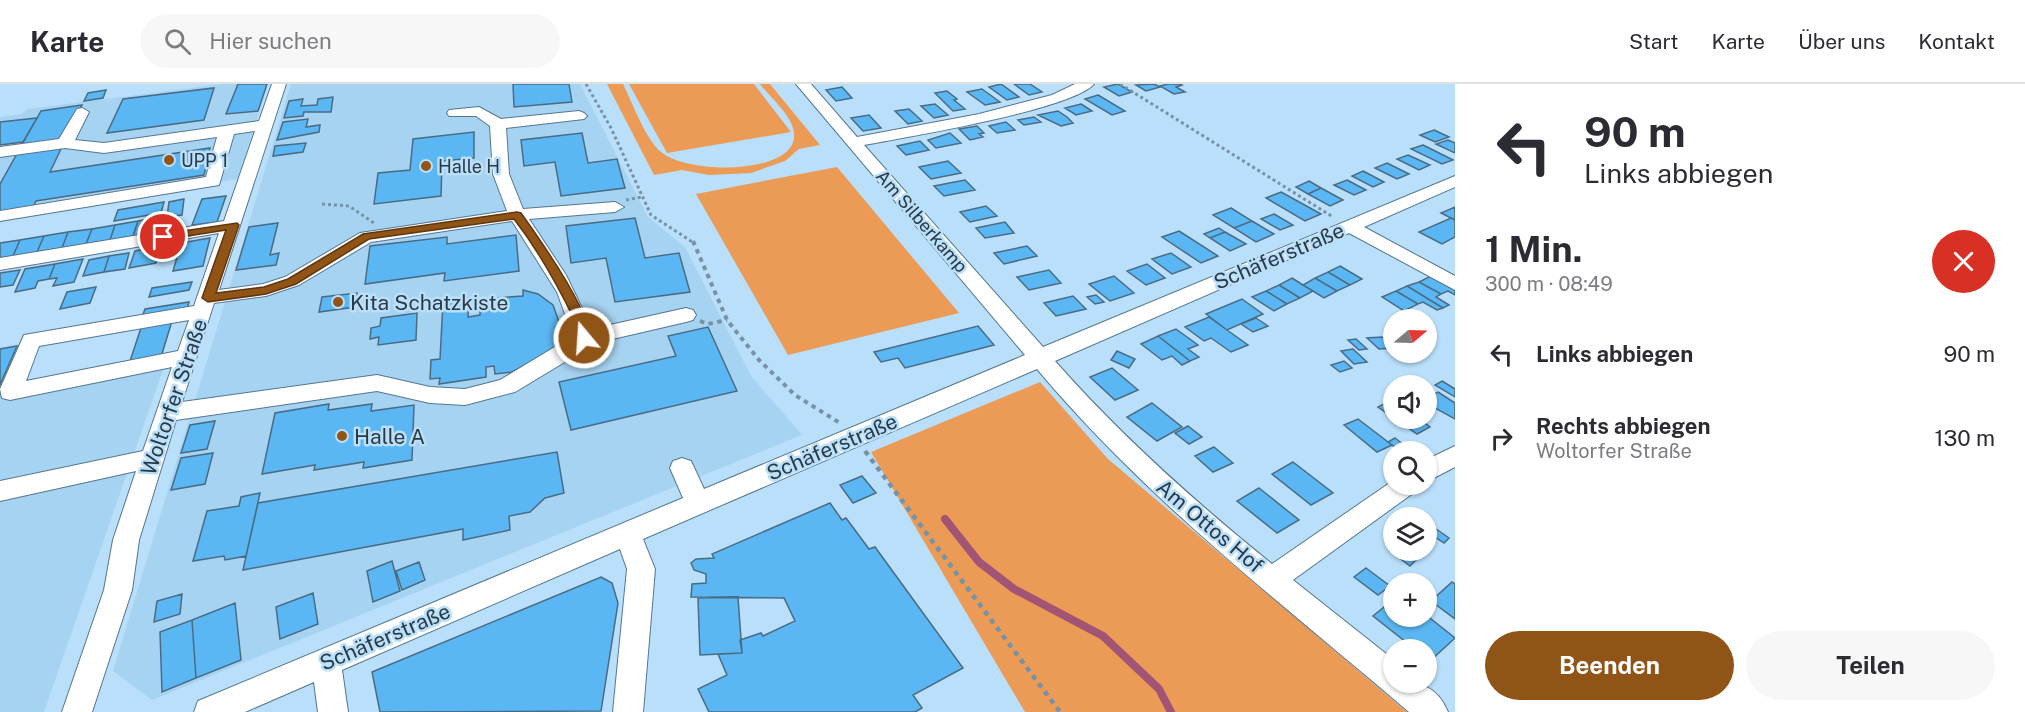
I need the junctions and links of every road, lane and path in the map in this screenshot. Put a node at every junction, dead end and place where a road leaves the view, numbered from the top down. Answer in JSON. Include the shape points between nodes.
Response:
{"nodes":[{"id":1,"x":279,"y":84,"type":"edge"},
{"id":2,"x":586,"y":84,"type":"edge"},
{"id":3,"x":803,"y":84,"type":"edge"},
{"id":4,"x":1087,"y":84,"type":"edge"},
{"id":5,"x":1120,"y":84,"type":"edge"},
{"id":6,"x":82,"y":112,"type":"dead end"},
{"id":7,"x":454,"y":113,"type":"dead end"},
{"id":8,"x":579,"y":116,"type":"dead end"},
{"id":9,"x":498,"y":124,"type":"junction"},
{"id":10,"x":266,"y":125,"type":"junction"},
{"id":11,"x":227,"y":130,"type":"junction"},
{"id":12,"x":854,"y":142,"type":"junction"},
{"id":13,"x":65,"y":143,"type":"junction"},
{"id":14,"x":0,"y":152,"type":"edge"},
{"id":15,"x":1455,"y":181,"type":"edge"},
{"id":16,"x":246,"y":182,"type":"junction"},
{"id":17,"x":322,"y":204,"type":"dead end"},
{"id":18,"x":615,"y":207,"type":"dead end"},
{"id":19,"x":0,"y":216,"type":"edge"},
{"id":20,"x":517,"y":216,"type":"junction"},
{"id":21,"x":0,"y":223,"type":"edge"},
{"id":22,"x":233,"y":225,"type":"junction"},
{"id":23,"x":1349,"y":226,"type":"junction"},
{"id":24,"x":382,"y":233,"type":"junction"},
{"id":25,"x":0,"y":264,"type":"edge"},
{"id":26,"x":1455,"y":284,"type":"edge"},
{"id":27,"x":206,"y":305,"type":"junction"},
{"id":28,"x":686,"y":315,"type":"joint"},
{"id":29,"x":728,"y":320,"type":"junction"},
{"id":30,"x":584,"y":338,"type":"junction"},
{"id":31,"x":187,"y":357,"type":"junction"},
{"id":32,"x":1040,"y":359,"type":"junction"},
{"id":33,"x":168,"y":413,"type":"junction"},
{"id":34,"x":855,"y":437,"type":"junction"},
{"id":35,"x":1455,"y":455,"type":"edge"},
{"id":36,"x":152,"y":458,"type":"junction"},
{"id":37,"x":1437,"y":466,"type":"edge"},
{"id":38,"x":682,"y":468,"type":"dead end"},
{"id":39,"x":1391,"y":495,"type":"edge"},
{"id":40,"x":2,"y":496,"type":"edge"},
{"id":41,"x":699,"y":505,"type":"junction"},
{"id":42,"x":628,"y":534,"type":"junction"},
{"id":43,"x":1272,"y":579,"type":"junction"},
{"id":44,"x":326,"y":663,"type":"junction"},
{"id":45,"x":1383,"y":670,"type":"edge"},
{"id":46,"x":1410,"y":693,"type":"edge"},
{"id":47,"x":77,"y":712,"type":"edge"},
{"id":48,"x":209,"y":712,"type":"edge"},
{"id":49,"x":333,"y":712,"type":"edge"},
{"id":50,"x":628,"y":712,"type":"edge"},
{"id":51,"x":1060,"y":712,"type":"edge"},
{"id":52,"x":1433,"y":712,"type":"edge"}],
"edges":[{"from":1,"to":10,"type":"street","name":"Woltorfer Straße"},
{"from":2,"to":29,"type":"path","via":[[651,215],[694,242]]},
{"from":3,"to":12,"type":"street","name":"Am Silberkamp"},
{"from":4,"to":12,"type":"street","via":[[1057,98],[980,118]]},
{"from":5,"to":23,"type":"path"},
{"from":6,"to":13,"type":"street"},
{"from":7,"to":9,"type":"street","via":[[479,111]]},
{"from":8,"to":9,"type":"street"},
{"from":9,"to":20,"type":"street","via":[[501,174]]},
{"from":10,"to":11,"type":"street"},
{"from":10,"to":16,"type":"street","name":"Woltorfer Straße"},
{"from":11,"to":13,"type":"street","via":[[104,148]]},
{"from":11,"to":19,"type":"street","via":[[213,181]]},
{"from":12,"to":32,"type":"street","name":"Am Silberkamp"},
{"from":13,"to":14,"type":"street"},
{"from":15,"to":23,"type":"street","name":"Schäferstraße"},
{"from":16,"to":21,"type":"street"},
{"from":16,"to":22,"type":"street","name":"Woltorfer Straße"},
{"from":17,"to":24,"type":"path","via":[[349,206],[372,220]]},
{"from":18,"to":20,"type":"street"},
{"from":20,"to":24,"type":"street"},
{"from":20,"to":30,"type":"street","via":[[542,248],[582,322]]},
{"from":22,"to":25,"type":"street"},
{"from":22,"to":27,"type":"street","name":"Woltorfer Straße"},
{"from":23,"to":26,"type":"street"},
{"from":23,"to":32,"type":"street","name":"Schäferstraße"},
{"from":24,"to":27,"type":"street","via":[[351,244],[292,281]]},
{"from":27,"to":31,"type":"street","name":"Woltorfer Straße"},
{"from":27,"to":31,"type":"street","via":[[31,340],[10,392]]},
{"from":28,"to":29,"type":"path","via":[[708,324]]},
{"from":28,"to":30,"type":"street"},
{"from":29,"to":34,"type":"path","via":[[759,360],[795,395],[835,418]]},
{"from":30,"to":33,"type":"street","via":[[507,386],[465,397],[430,395],[377,383]]},
{"from":31,"to":33,"type":"street","name":"Woltorfer Straße"},
{"from":32,"to":34,"type":"street","name":"Schäferstraße"},
{"from":32,"to":43,"type":"street","name":"Am Ottos Hof","via":[[1146,471]]},
{"from":33,"to":36,"type":"street","name":"Woltorfer Straße"},
{"from":34,"to":41,"type":"street","name":"Schäferstraße"},
{"from":34,"to":51,"type":"path"},
{"from":35,"to":37,"type":"street"},
{"from":36,"to":40,"type":"street"},
{"from":36,"to":47,"type":"street","name":"Woltorfer Straße","via":[[126,540],[118,591]]},
{"from":38,"to":41,"type":"street"},
{"from":39,"to":43,"type":"street"},
{"from":41,"to":42,"type":"street","name":"Schäferstraße"},
{"from":42,"to":44,"type":"street","name":"Schäferstraße"},
{"from":42,"to":50,"type":"street","via":[[641,568]]},
{"from":43,"to":45,"type":"street","name":"Am Ottos Hof"},
{"from":44,"to":48,"type":"street","name":"Schäferstraße"},
{"from":44,"to":49,"type":"street"},
{"from":46,"to":52,"type":"street"}]}
